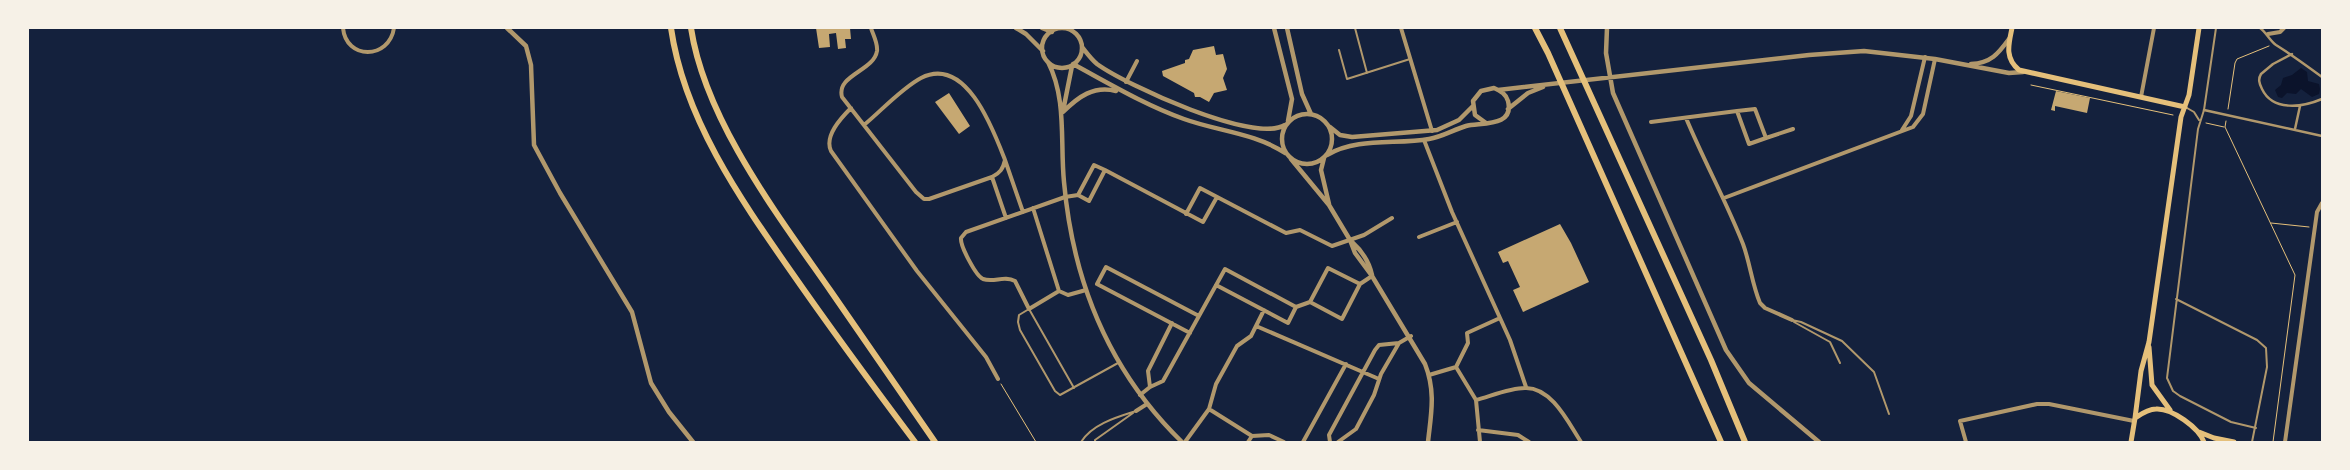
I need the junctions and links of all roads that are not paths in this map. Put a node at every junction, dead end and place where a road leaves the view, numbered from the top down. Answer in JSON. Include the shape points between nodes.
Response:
{"nodes":[{"id":1,"x":342,"y":28,"type":"edge"},
{"id":2,"x":395,"y":28,"type":"edge"},
{"id":3,"x":507,"y":28,"type":"edge"},
{"id":4,"x":671,"y":28,"type":"edge"},
{"id":5,"x":691,"y":28,"type":"edge"},
{"id":6,"x":871,"y":28,"type":"edge"},
{"id":7,"x":1016,"y":28,"type":"edge"},
{"id":8,"x":1042,"y":28,"type":"edge"},
{"id":9,"x":1070,"y":28,"type":"edge"},
{"id":10,"x":1274,"y":28,"type":"edge"},
{"id":11,"x":1287,"y":28,"type":"edge"},
{"id":12,"x":1355,"y":28,"type":"edge"},
{"id":13,"x":1401,"y":28,"type":"edge"},
{"id":14,"x":1535,"y":28,"type":"edge"},
{"id":15,"x":1560,"y":28,"type":"edge"},
{"id":16,"x":1607,"y":28,"type":"edge"},
{"id":17,"x":2012,"y":28,"type":"edge"},
{"id":18,"x":2154,"y":28,"type":"edge"},
{"id":19,"x":2199,"y":28,"type":"edge"},
{"id":20,"x":2216,"y":28,"type":"edge"},
{"id":21,"x":2260,"y":28,"type":"edge"},
{"id":22,"x":2284,"y":28,"type":"edge"},
{"id":23,"x":1052,"y":30,"type":"edge"},
{"id":24,"x":1074,"y":33,"type":"junction"},
{"id":25,"x":2268,"y":34,"type":"junction"},
{"id":26,"x":2009,"y":39,"type":"junction"},
{"id":27,"x":1082,"y":47,"type":"junction"},
{"id":28,"x":1339,"y":50,"type":"dead end"},
{"id":29,"x":1042,"y":51,"type":"junction"},
{"id":30,"x":2292,"y":54,"type":"junction"},
{"id":31,"x":1925,"y":57,"type":"junction"},
{"id":32,"x":1412,"y":59,"type":"junction"},
{"id":33,"x":1935,"y":59,"type":"junction"},
{"id":34,"x":1137,"y":61,"type":"dead end"},
{"id":35,"x":1048,"y":62,"type":"junction"},
{"id":36,"x":1965,"y":64,"type":"junction"},
{"id":37,"x":1073,"y":65,"type":"junction"},
{"id":38,"x":2026,"y":72,"type":"junction"},
{"id":39,"x":1367,"y":73,"type":"junction"},
{"id":40,"x":2322,"y":77,"type":"edge"},
{"id":41,"x":1126,"y":82,"type":"junction"},
{"id":42,"x":1544,"y":86,"type":"junction"},
{"id":43,"x":1498,"y":90,"type":"junction"},
{"id":44,"x":1123,"y":92,"type":"junction"},
{"id":45,"x":2140,"y":97,"type":"junction"},
{"id":46,"x":2322,"y":99,"type":"edge"},
{"id":47,"x":1473,"y":106,"type":"junction"},
{"id":48,"x":2301,"y":106,"type":"junction"},
{"id":49,"x":2185,"y":107,"type":"junction"},
{"id":50,"x":851,"y":108,"type":"junction"},
{"id":51,"x":1508,"y":109,"type":"junction"},
{"id":52,"x":2204,"y":110,"type":"junction"},
{"id":53,"x":1737,"y":112,"type":"junction"},
{"id":54,"x":1311,"y":114,"type":"junction"},
{"id":55,"x":1062,"y":115,"type":"junction"},
{"id":56,"x":1686,"y":118,"type":"junction"},
{"id":57,"x":1651,"y":122,"type":"dead end"},
{"id":58,"x":2199,"y":122,"type":"junction"},
{"id":59,"x":1287,"y":123,"type":"junction"},
{"id":60,"x":1486,"y":123,"type":"junction"},
{"id":61,"x":864,"y":124,"type":"junction"},
{"id":62,"x":1327,"y":124,"type":"junction"},
{"id":63,"x":1793,"y":129,"type":"dead end"},
{"id":64,"x":2295,"y":129,"type":"junction"},
{"id":65,"x":1432,"y":132,"type":"junction"},
{"id":66,"x":1901,"y":132,"type":"junction"},
{"id":67,"x":2322,"y":136,"type":"edge"},
{"id":68,"x":1766,"y":138,"type":"junction"},
{"id":69,"x":1424,"y":140,"type":"junction"},
{"id":70,"x":1285,"y":153,"type":"junction"},
{"id":71,"x":1326,"y":156,"type":"junction"},
{"id":72,"x":1004,"y":160,"type":"junction"},
{"id":73,"x":1291,"y":160,"type":"junction"},
{"id":74,"x":1105,"y":170,"type":"junction"},
{"id":75,"x":992,"y":177,"type":"junction"},
{"id":76,"x":1078,"y":195,"type":"junction"},
{"id":77,"x":1217,"y":196,"type":"junction"},
{"id":78,"x":1065,"y":197,"type":"junction"},
{"id":79,"x":1724,"y":198,"type":"junction"},
{"id":80,"x":2322,"y":203,"type":"edge"},
{"id":81,"x":1329,"y":205,"type":"junction"},
{"id":82,"x":1033,"y":208,"type":"junction"},
{"id":83,"x":1023,"y":212,"type":"junction"},
{"id":84,"x":1186,"y":214,"type":"junction"},
{"id":85,"x":1006,"y":218,"type":"junction"},
{"id":86,"x":1392,"y":218,"type":"dead end"},
{"id":87,"x":1456,"y":222,"type":"junction"},
{"id":88,"x":1419,"y":237,"type":"dead end"},
{"id":89,"x":1350,"y":240,"type":"junction"},
{"id":90,"x":1372,"y":276,"type":"junction"},
{"id":91,"x":1097,"y":284,"type":"junction"},
{"id":92,"x":1360,"y":284,"type":"junction"},
{"id":93,"x":1216,"y":285,"type":"junction"},
{"id":94,"x":1086,"y":288,"type":"junction"},
{"id":95,"x":1059,"y":291,"type":"junction"},
{"id":96,"x":2176,"y":299,"type":"junction"},
{"id":97,"x":1310,"y":302,"type":"junction"},
{"id":98,"x":1296,"y":307,"type":"junction"},
{"id":99,"x":1029,"y":309,"type":"junction"},
{"id":100,"x":1264,"y":310,"type":"junction"},
{"id":101,"x":1199,"y":316,"type":"junction"},
{"id":102,"x":1500,"y":318,"type":"junction"},
{"id":103,"x":1792,"y":320,"type":"junction"},
{"id":104,"x":1172,"y":324,"type":"junction"},
{"id":105,"x":1256,"y":326,"type":"junction"},
{"id":106,"x":1190,"y":333,"type":"junction"},
{"id":107,"x":1410,"y":336,"type":"junction"},
{"id":108,"x":2149,"y":342,"type":"junction"},
{"id":109,"x":1399,"y":343,"type":"junction"},
{"id":110,"x":1118,"y":363,"type":"junction"},
{"id":111,"x":1840,"y":363,"type":"dead end"},
{"id":112,"x":1346,"y":364,"type":"junction"},
{"id":113,"x":1456,"y":367,"type":"junction"},
{"id":114,"x":1363,"y":372,"type":"junction"},
{"id":115,"x":1429,"y":375,"type":"junction"},
{"id":116,"x":1379,"y":378,"type":"junction"},
{"id":117,"x":998,"y":379,"type":"road end"},
{"id":118,"x":1150,"y":387,"type":"junction"},
{"id":119,"x":1526,"y":387,"type":"junction"},
{"id":120,"x":1074,"y":388,"type":"junction"},
{"id":121,"x":1140,"y":395,"type":"junction"},
{"id":122,"x":1476,"y":400,"type":"junction"},
{"id":123,"x":1147,"y":404,"type":"junction"},
{"id":124,"x":1209,"y":409,"type":"junction"},
{"id":125,"x":1136,"y":411,"type":"junction"},
{"id":126,"x":2171,"y":412,"type":"junction"},
{"id":127,"x":1889,"y":414,"type":"dead end"},
{"id":128,"x":2134,"y":420,"type":"junction"},
{"id":129,"x":2256,"y":428,"type":"junction"},
{"id":130,"x":1478,"y":430,"type":"junction"},
{"id":131,"x":2196,"y":430,"type":"junction"},
{"id":132,"x":1252,"y":436,"type":"junction"},
{"id":133,"x":693,"y":442,"type":"edge"},
{"id":134,"x":915,"y":442,"type":"edge"},
{"id":135,"x":936,"y":442,"type":"edge"},
{"id":136,"x":1081,"y":442,"type":"edge"},
{"id":137,"x":1095,"y":442,"type":"edge"},
{"id":138,"x":1184,"y":442,"type":"edge"},
{"id":139,"x":1248,"y":442,"type":"edge"},
{"id":140,"x":1284,"y":442,"type":"edge"},
{"id":141,"x":1303,"y":442,"type":"edge"},
{"id":142,"x":1330,"y":442,"type":"edge"},
{"id":143,"x":1338,"y":442,"type":"edge"},
{"id":144,"x":1428,"y":442,"type":"edge"},
{"id":145,"x":1480,"y":442,"type":"edge"},
{"id":146,"x":1529,"y":442,"type":"edge"},
{"id":147,"x":1581,"y":442,"type":"edge"},
{"id":148,"x":1721,"y":442,"type":"edge"},
{"id":149,"x":1745,"y":442,"type":"edge"},
{"id":150,"x":1819,"y":442,"type":"edge"},
{"id":151,"x":1966,"y":442,"type":"edge"},
{"id":152,"x":2131,"y":442,"type":"edge"},
{"id":153,"x":2204,"y":442,"type":"edge"},
{"id":154,"x":2234,"y":442,"type":"edge"},
{"id":155,"x":2252,"y":442,"type":"edge"},
{"id":156,"x":2286,"y":442,"type":"edge"}],
"edges":[{"from":1,"to":2,"type":"street","via":[[351,45],[366,52],[374,52],[388,44]]},
{"from":3,"to":133,"type":"street","via":[[526,46],[531,66],[534,145],[632,312],[652,383],[669,412]]},
{"from":4,"to":134,"type":"highway","via":[[682,75],[702,130],[762,230]]},
{"from":5,"to":135,"type":"highway","via":[[702,72],[729,134],[775,210]]},
{"from":6,"to":50,"type":"street","via":[[876,54],[843,84],[841,90],[842,97]]},
{"from":7,"to":29,"type":"street"},
{"from":8,"to":23,"type":"street"},
{"from":9,"to":24,"type":"street"},
{"from":10,"to":59,"type":"street","via":[[1292,99]]},
{"from":11,"to":54,"type":"street","via":[[1302,94]]},
{"from":12,"to":39,"type":"lane"},
{"from":13,"to":32,"type":"street"},
{"from":14,"to":148,"type":"highway"},
{"from":15,"to":149,"type":"highway"},
{"from":16,"to":150,"type":"street","via":[[1610,80],[1620,111],[1733,362],[1749,383]]},
{"from":17,"to":26,"type":"main road"},
{"from":18,"to":45,"type":"street"},
{"from":19,"to":49,"type":"main road"},
{"from":20,"to":52,"type":"lane"},
{"from":21,"to":25,"type":"street"},
{"from":22,"to":25,"type":"street"},
{"from":23,"to":24,"type":"street","via":[[1064,29]]},
{"from":23,"to":29,"type":"street","via":[[1044,40]]},
{"from":24,"to":27,"type":"street"},
{"from":25,"to":30,"type":"street","via":[[2274,44]]},
{"from":26,"to":36,"type":"street","via":[[1994,58],[1984,63]]},
{"from":26,"to":38,"type":"main road","via":[[2010,60],[2019,70]]},
{"from":27,"to":37,"type":"street","via":[[1080,57]]},
{"from":27,"to":41,"type":"street","via":[[1095,63]]},
{"from":28,"to":39,"type":"lane","via":[[1347,79]]},
{"from":29,"to":35,"type":"street"},
{"from":30,"to":40,"type":"street"},
{"from":30,"to":48,"type":"street","via":[[2263,70],[2258,80],[2271,100]]},
{"from":31,"to":33,"type":"street"},
{"from":31,"to":42,"type":"street","via":[[1870,52],[1826,53]]},
{"from":31,"to":66,"type":"street","via":[[1911,116]]},
{"from":32,"to":39,"type":"lane"},
{"from":32,"to":65,"type":"street"},
{"from":33,"to":36,"type":"street"},
{"from":33,"to":66,"type":"street","via":[[1920,119],[1913,127]]},
{"from":34,"to":41,"type":"street"},
{"from":35,"to":37,"type":"street","via":[[1059,68]]},
{"from":35,"to":55,"type":"street","via":[[1054,73]]},
{"from":36,"to":38,"type":"street","via":[[2009,73]]},
{"from":37,"to":44,"type":"street"},
{"from":37,"to":55,"type":"street"},
{"from":38,"to":45,"type":"main road"},
{"from":41,"to":59,"type":"street","via":[[1186,108],[1230,122],[1273,130]]},
{"from":42,"to":43,"type":"street"},
{"from":42,"to":51,"type":"street","via":[[1528,93]]},
{"from":43,"to":47,"type":"street","via":[[1481,91]]},
{"from":43,"to":51,"type":"street","via":[[1505,96]]},
{"from":44,"to":55,"type":"street","via":[[1094,91],[1079,98]]},
{"from":44,"to":70,"type":"street","via":[[1183,119],[1260,139]]},
{"from":45,"to":49,"type":"main road"},
{"from":46,"to":48,"type":"street"},
{"from":47,"to":60,"type":"street","via":[[1475,115]]},
{"from":47,"to":65,"type":"street","via":[[1452,124]]},
{"from":48,"to":64,"type":"street"},
{"from":49,"to":58,"type":"lane","via":[[2194,112]]},
{"from":49,"to":108,"type":"main road"},
{"from":50,"to":61,"type":"street"},
{"from":50,"to":117,"type":"street","via":[[831,135],[831,151],[917,271],[986,357]]},
{"from":51,"to":60,"type":"street","via":[[1500,121]]},
{"from":52,"to":58,"type":"lane"},
{"from":52,"to":64,"type":"street"},
{"from":53,"to":56,"type":"street"},
{"from":53,"to":68,"type":"street","via":[[1755,109]]},
{"from":53,"to":68,"type":"street","via":[[1749,144]]},
{"from":54,"to":59,"type":"street","via":[[1299,115]]},
{"from":54,"to":62,"type":"street"},
{"from":55,"to":78,"type":"street"},
{"from":56,"to":57,"type":"street"},
{"from":56,"to":79,"type":"street"},
{"from":58,"to":96,"type":"lane"},
{"from":59,"to":70,"type":"street","via":[[1281,138]]},
{"from":60,"to":69,"type":"street"},
{"from":61,"to":72,"type":"street","via":[[919,79],[933,75],[954,76],[988,119]]},
{"from":61,"to":75,"type":"street","via":[[924,199]]},
{"from":62,"to":65,"type":"street","via":[[1346,137]]},
{"from":62,"to":71,"type":"street","via":[[1332,139]]},
{"from":63,"to":68,"type":"street"},
{"from":64,"to":67,"type":"street"},
{"from":66,"to":79,"type":"street"},
{"from":69,"to":71,"type":"street","via":[[1347,146]]},
{"from":69,"to":87,"type":"street"},
{"from":70,"to":73,"type":"street"},
{"from":71,"to":73,"type":"street","via":[[1318,162],[1304,165]]},
{"from":71,"to":81,"type":"street","via":[[1322,175]]},
{"from":72,"to":75,"type":"street","via":[[1001,170]]},
{"from":72,"to":83,"type":"street"},
{"from":73,"to":81,"type":"street"},
{"from":74,"to":76,"type":"street","via":[[1094,165]]},
{"from":74,"to":76,"type":"street","via":[[1089,201]]},
{"from":74,"to":84,"type":"street"},
{"from":75,"to":85,"type":"street"},
{"from":76,"to":78,"type":"street"},
{"from":77,"to":84,"type":"street","via":[[1200,188]]},
{"from":77,"to":84,"type":"street","via":[[1203,222]]},
{"from":77,"to":89,"type":"street","via":[[1286,233],[1300,230],[1332,246]]},
{"from":78,"to":82,"type":"street"},
{"from":78,"to":94,"type":"street","via":[[1074,249]]},
{"from":79,"to":103,"type":"street","via":[[1745,251],[1760,303]]},
{"from":80,"to":156,"type":"street","via":[[2317,212]]},
{"from":81,"to":89,"type":"street"},
{"from":82,"to":83,"type":"street"},
{"from":82,"to":95,"type":"street"},
{"from":83,"to":85,"type":"street"},
{"from":85,"to":99,"type":"street","via":[[966,232],[960,242],[979,275],[986,279],[1015,281]]},
{"from":86,"to":89,"type":"street"},
{"from":87,"to":88,"type":"street"},
{"from":87,"to":102,"type":"street"},
{"from":89,"to":90,"type":"street","via":[[1370,264]]},
{"from":90,"to":92,"type":"street"},
{"from":90,"to":107,"type":"street"},
{"from":91,"to":94,"type":"street"},
{"from":91,"to":101,"type":"street","via":[[1106,267]]},
{"from":91,"to":104,"type":"street"},
{"from":92,"to":97,"type":"street","via":[[1328,268]]},
{"from":92,"to":97,"type":"street","via":[[1342,319]]},
{"from":93,"to":98,"type":"street","via":[[1225,269]]},
{"from":93,"to":100,"type":"street"},
{"from":93,"to":101,"type":"street"},
{"from":94,"to":95,"type":"street","via":[[1068,295]]},
{"from":94,"to":110,"type":"street"},
{"from":95,"to":99,"type":"street"},
{"from":96,"to":129,"type":"lane","via":[[2257,340],[2266,348],[2268,368]]},
{"from":96,"to":129,"type":"lane","via":[[2168,384],[2180,396],[2212,414]]},
{"from":97,"to":98,"type":"street"},
{"from":98,"to":100,"type":"street","via":[[1288,323]]},
{"from":99,"to":120,"type":"lane"},
{"from":99,"to":120,"type":"lane","via":[[1019,315],[1020,330],[1055,391],[1060,395]]},
{"from":100,"to":105,"type":"street"},
{"from":101,"to":106,"type":"street"},
{"from":102,"to":113,"type":"street","via":[[1467,333],[1468,343]]},
{"from":102,"to":119,"type":"street"},
{"from":103,"to":111,"type":"lane","via":[[1830,342]]},
{"from":103,"to":127,"type":"lane","via":[[1842,342],[1874,372]]},
{"from":104,"to":106,"type":"street"},
{"from":104,"to":118,"type":"street","via":[[1148,371]]},
{"from":105,"to":112,"type":"street"},
{"from":105,"to":124,"type":"street","via":[[1251,336],[1238,346],[1216,384]]},
{"from":106,"to":118,"type":"street","via":[[1163,381]]},
{"from":107,"to":109,"type":"street"},
{"from":107,"to":115,"type":"street"},
{"from":108,"to":126,"type":"main road","via":[[2152,385]]},
{"from":108,"to":128,"type":"main road","via":[[2140,371]]},
{"from":109,"to":114,"type":"street","via":[[1377,347]]},
{"from":109,"to":116,"type":"street"},
{"from":110,"to":120,"type":"lane"},
{"from":110,"to":121,"type":"street"},
{"from":112,"to":114,"type":"street"},
{"from":112,"to":141,"type":"street"},
{"from":113,"to":115,"type":"street"},
{"from":113,"to":122,"type":"street"},
{"from":114,"to":116,"type":"street"},
{"from":114,"to":142,"type":"street","via":[[1329,435]]},
{"from":115,"to":144,"type":"street","via":[[1433,410]]},
{"from":116,"to":143,"type":"street","via":[[1356,429]]},
{"from":118,"to":121,"type":"street"},
{"from":119,"to":122,"type":"street"},
{"from":119,"to":147,"type":"street","via":[[1543,392],[1557,406]]},
{"from":121,"to":123,"type":"street"},
{"from":122,"to":130,"type":"street"},
{"from":123,"to":125,"type":"street"},
{"from":123,"to":138,"type":"street"},
{"from":124,"to":132,"type":"street"},
{"from":124,"to":138,"type":"street"},
{"from":125,"to":136,"type":"lane","via":[[1115,417],[1086,434]]},
{"from":125,"to":137,"type":"lane"},
{"from":126,"to":128,"type":"main road","via":[[2150,409]]},
{"from":126,"to":131,"type":"main road"},
{"from":128,"to":151,"type":"street","via":[[2037,404],[1960,421]]},
{"from":128,"to":152,"type":"main road"},
{"from":129,"to":155,"type":"lane"},
{"from":130,"to":145,"type":"street"},
{"from":130,"to":146,"type":"street","via":[[1518,435]]},
{"from":131,"to":153,"type":"main road"},
{"from":131,"to":154,"type":"main road"},
{"from":132,"to":139,"type":"street"},
{"from":132,"to":140,"type":"street","via":[[1269,435]]}]}
